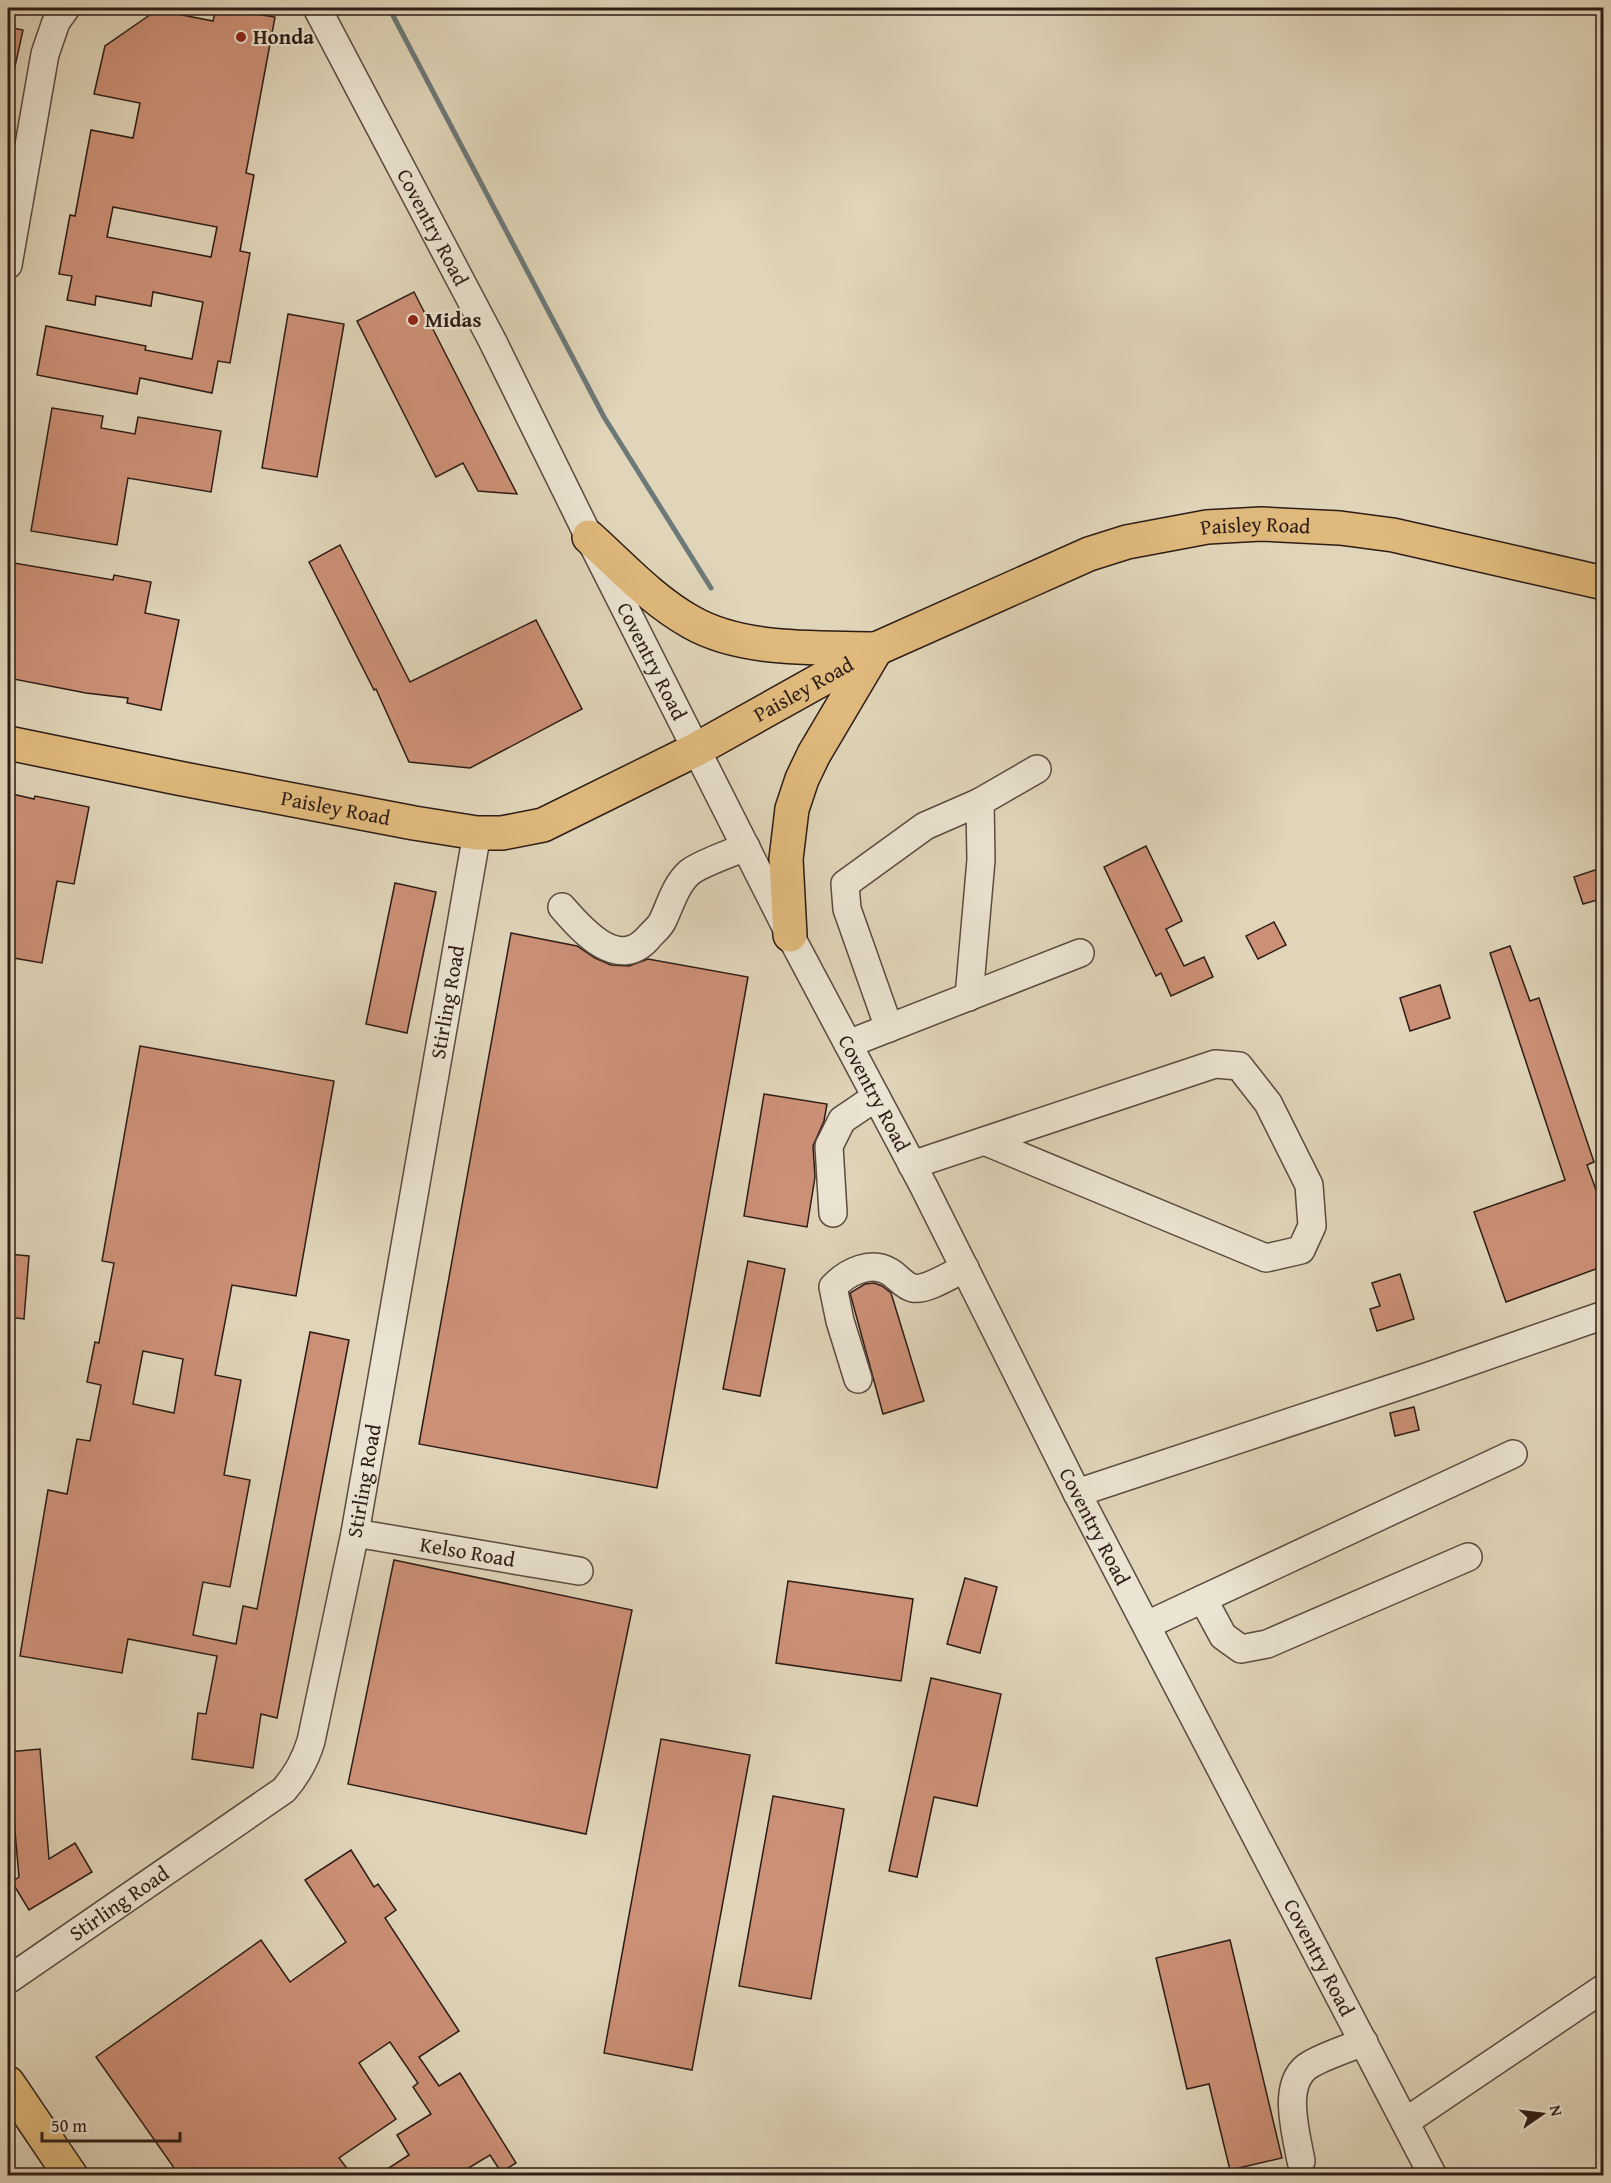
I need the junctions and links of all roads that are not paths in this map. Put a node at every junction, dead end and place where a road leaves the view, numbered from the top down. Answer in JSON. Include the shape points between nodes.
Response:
{"nodes":[{"id":1,"x":66,"y":8,"type":"edge"},
{"id":2,"x":317,"y":8,"type":"edge"},
{"id":3,"x":8,"y":265,"type":"edge"},
{"id":4,"x":589,"y":537,"type":"junction"},
{"id":5,"x":1604,"y":583,"type":"edge"},
{"id":6,"x":876,"y":649,"type":"junction"},
{"id":7,"x":8,"y":743,"type":"edge"},
{"id":8,"x":697,"y":749,"type":"junction"},
{"id":9,"x":1037,"y":769,"type":"dead end"},
{"id":10,"x":980,"y":802,"type":"junction"},
{"id":11,"x":477,"y":833,"type":"junction"},
{"id":12,"x":746,"y":847,"type":"junction"},
{"id":13,"x":562,"y":907,"type":"dead end"},
{"id":14,"x":790,"y":935,"type":"junction"},
{"id":15,"x":1080,"y":952,"type":"dead end"},
{"id":16,"x":969,"y":997,"type":"junction"},
{"id":17,"x":889,"y":1028,"type":"junction"},
{"id":18,"x":848,"y":1044,"type":"junction"},
{"id":19,"x":876,"y":1097,"type":"junction"},
{"id":20,"x":984,"y":1141,"type":"junction"},
{"id":21,"x":912,"y":1165,"type":"junction"},
{"id":22,"x":833,"y":1213,"type":"dead end"},
{"id":23,"x":965,"y":1268,"type":"junction"},
{"id":24,"x":1604,"y":1315,"type":"edge"},
{"id":25,"x":858,"y":1379,"type":"dead end"},
{"id":26,"x":1513,"y":1454,"type":"dead end"},
{"id":27,"x":1077,"y":1493,"type":"junction"},
{"id":28,"x":354,"y":1533,"type":"junction"},
{"id":29,"x":1468,"y":1557,"type":"dead end"},
{"id":30,"x":579,"y":1571,"type":"dead end"},
{"id":31,"x":1203,"y":1599,"type":"junction"},
{"id":32,"x":1147,"y":1626,"type":"junction"},
{"id":33,"x":8,"y":1980,"type":"edge"},
{"id":34,"x":1604,"y":1988,"type":"edge"},
{"id":35,"x":1364,"y":2042,"type":"junction"},
{"id":36,"x":8,"y":2084,"type":"edge"},
{"id":37,"x":1405,"y":2122,"type":"junction"},
{"id":38,"x":1300,"y":2161,"type":"dead end"},
{"id":39,"x":71,"y":2175,"type":"edge"},
{"id":40,"x":1433,"y":2175,"type":"edge"}],
"edges":[{"from":1,"to":3,"type":"street","via":[[56,22],[45,54]]},
{"from":2,"to":4,"type":"street","name":"Coventry Road","via":[[492,340]]},
{"from":4,"to":6,"type":"main road","via":[[664,604],[692,623],[719,634],[758,644]]},
{"from":4,"to":8,"type":"street","name":"Coventry Road"},
{"from":5,"to":6,"type":"main road","name":"Paisley Road","via":[[1340,528],[1261,524],[1208,527],[1127,542],[1089,554]]},
{"from":6,"to":8,"type":"main road","name":"Paisley Road"},
{"from":6,"to":14,"type":"main road","via":[[814,754],[792,809],[786,859]]},
{"from":7,"to":11,"type":"main road","name":"Paisley Road","via":[[414,824]]},
{"from":8,"to":11,"type":"main road","name":"Paisley Road","via":[[543,825],[502,833]]},
{"from":8,"to":12,"type":"street","name":"Coventry Road"},
{"from":9,"to":10,"type":"street"},
{"from":10,"to":16,"type":"street","via":[[981,860]]},
{"from":10,"to":17,"type":"street","via":[[925,826],[845,884],[847,909]]},
{"from":11,"to":28,"type":"street","name":"Stirling Road"},
{"from":12,"to":13,"type":"street","via":[[691,871],[675,891],[662,923],[636,948],[616,950],[604,946],[584,932]]},
{"from":12,"to":14,"type":"street","name":"Coventry Road"},
{"from":14,"to":18,"type":"street","name":"Coventry Road"},
{"from":15,"to":16,"type":"street"},
{"from":16,"to":17,"type":"street"},
{"from":17,"to":18,"type":"street"},
{"from":18,"to":19,"type":"street","name":"Coventry Road"},
{"from":19,"to":21,"type":"street","name":"Coventry Road"},
{"from":19,"to":22,"type":"street","via":[[842,1120],[829,1146]]},
{"from":20,"to":20,"type":"street","via":[[1215,1064],[1239,1066],[1268,1103],[1309,1185],[1312,1226],[1301,1250],[1266,1258]]},
{"from":20,"to":21,"type":"street"},
{"from":21,"to":23,"type":"street","name":"Coventry Road"},
{"from":23,"to":25,"type":"street","via":[[914,1288],[878,1266],[842,1277],[833,1287]]},
{"from":23,"to":27,"type":"street","name":"Coventry Road"},
{"from":24,"to":27,"type":"street"},
{"from":26,"to":31,"type":"street"},
{"from":27,"to":32,"type":"street","name":"Coventry Road"},
{"from":28,"to":30,"type":"street","name":"Kelso Road"},
{"from":28,"to":33,"type":"street","name":"Stirling Road","via":[[311,1741],[297,1774],[284,1790]]},
{"from":29,"to":31,"type":"street","via":[[1268,1644],[1241,1649],[1224,1636]]},
{"from":31,"to":32,"type":"street"},
{"from":32,"to":35,"type":"street","name":"Coventry Road"},
{"from":34,"to":37,"type":"street"},
{"from":35,"to":37,"type":"street","name":"Coventry Road"},
{"from":35,"to":38,"type":"street","via":[[1310,2065],[1298,2075],[1291,2102]]},
{"from":36,"to":39,"type":"main road"},
{"from":37,"to":40,"type":"street","name":"Coventry Road"}]}
